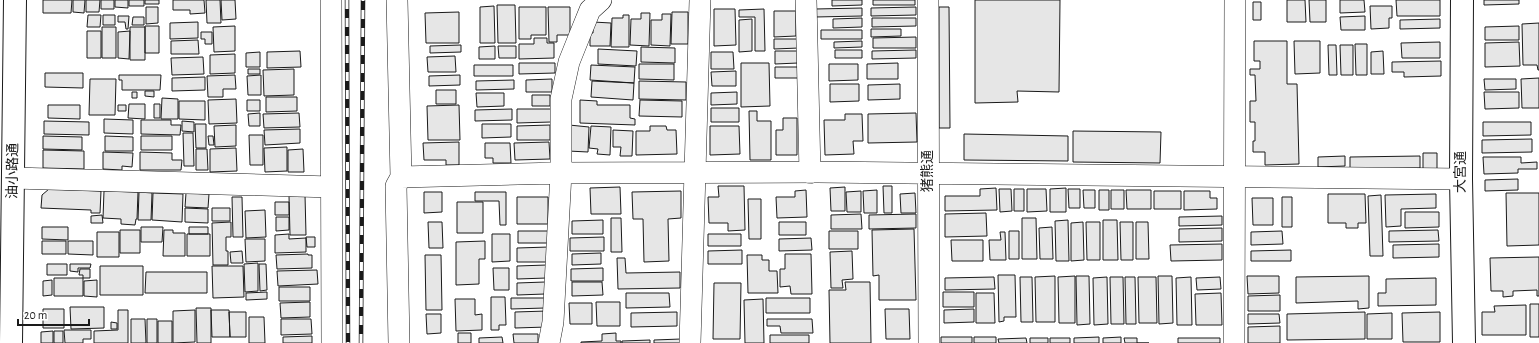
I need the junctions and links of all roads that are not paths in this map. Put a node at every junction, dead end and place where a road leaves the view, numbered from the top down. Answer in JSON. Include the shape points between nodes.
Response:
{"nodes":[{"id":1,"x":15,"y":0,"type":"edge"},
{"id":2,"x":331,"y":0,"type":"edge"},
{"id":3,"x":397,"y":0,"type":"edge"},
{"id":4,"x":600,"y":0,"type":"edge"},
{"id":5,"x":700,"y":0,"type":"edge"},
{"id":6,"x":806,"y":0,"type":"edge"},
{"id":7,"x":928,"y":0,"type":"edge"},
{"id":8,"x":1235,"y":0,"type":"edge"},
{"id":9,"x":1462,"y":0,"type":"edge"},
{"id":10,"x":560,"y":173,"type":"junction"},
{"id":11,"x":695,"y":173,"type":"junction"},
{"id":12,"x":810,"y":173,"type":"junction"},
{"id":13,"x":928,"y":174,"type":"junction"},
{"id":14,"x":401,"y":177,"type":"junction"},
{"id":15,"x":1235,"y":177,"type":"junction"},
{"id":16,"x":13,"y":178,"type":"junction"},
{"id":17,"x":1461,"y":179,"type":"junction"},
{"id":18,"x":331,"y":187,"type":"junction"},
{"id":19,"x":11,"y":343,"type":"edge"},
{"id":20,"x":332,"y":343,"type":"edge"},
{"id":21,"x":399,"y":343,"type":"edge"},
{"id":22,"x":549,"y":343,"type":"edge"},
{"id":23,"x":690,"y":343,"type":"edge"},
{"id":24,"x":929,"y":343,"type":"edge"},
{"id":25,"x":1234,"y":343,"type":"edge"},
{"id":26,"x":1464,"y":343,"type":"edge"}],
"edges":[{"from":1,"to":16,"type":"street","name":"油小路通"},
{"from":2,"to":18,"type":"street"},
{"from":3,"to":14,"type":"street"},
{"from":4,"to":10,"type":"street","via":[[590,10],[569,62],[561,99]]},
{"from":5,"to":11,"type":"street"},
{"from":6,"to":12,"type":"street"},
{"from":7,"to":13,"type":"street","name":"猪熊通"},
{"from":8,"to":15,"type":"street"},
{"from":9,"to":17,"type":"street","name":"大宮通"},
{"from":10,"to":11,"type":"street"},
{"from":10,"to":14,"type":"street"},
{"from":10,"to":22,"type":"street","via":[[553,322]]},
{"from":11,"to":12,"type":"street"},
{"from":11,"to":23,"type":"street"},
{"from":12,"to":13,"type":"street"},
{"from":13,"to":15,"type":"street"},
{"from":13,"to":24,"type":"street","name":"猪熊通"},
{"from":14,"to":21,"type":"street","via":[[396,186]]},
{"from":15,"to":17,"type":"street"},
{"from":15,"to":25,"type":"street"},
{"from":16,"to":18,"type":"street"},
{"from":16,"to":19,"type":"street","name":"油小路通"},
{"from":17,"to":26,"type":"street","name":"大宮通"},
{"from":18,"to":20,"type":"street"}]}
